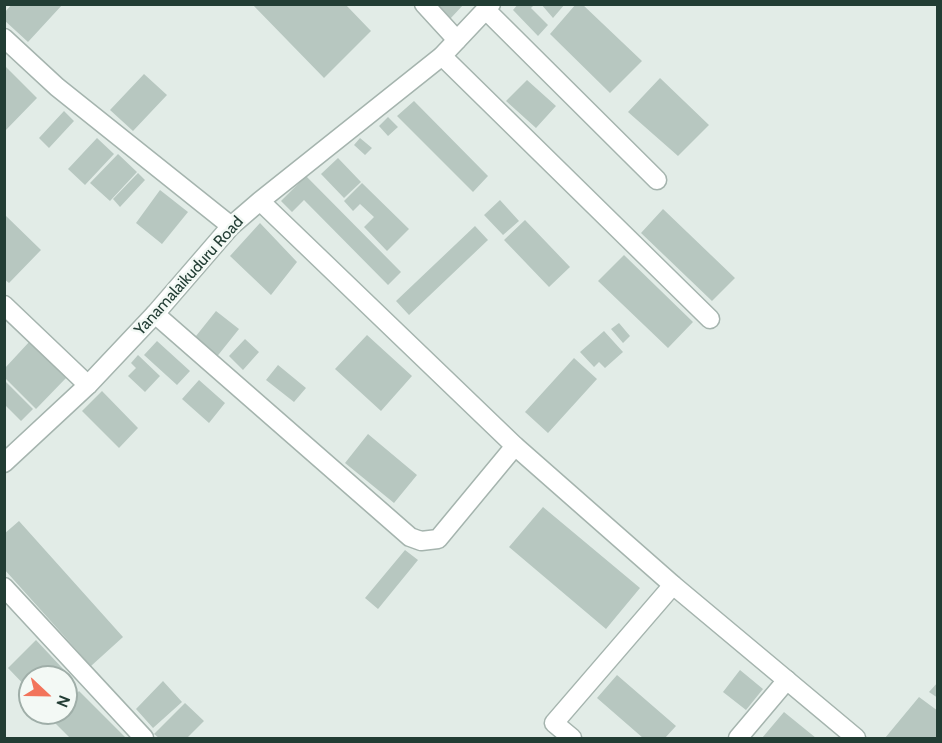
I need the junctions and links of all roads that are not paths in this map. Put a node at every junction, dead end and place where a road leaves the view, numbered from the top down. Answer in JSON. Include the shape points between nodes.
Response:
{"nodes":[{"id":1,"x":424,"y":4,"type":"edge"},
{"id":2,"x":488,"y":7,"type":"edge"},
{"id":3,"x":4,"y":38,"type":"edge"},
{"id":4,"x":457,"y":40,"type":"junction"},
{"id":5,"x":442,"y":56,"type":"junction"},
{"id":6,"x":657,"y":180,"type":"dead end"},
{"id":7,"x":260,"y":201,"type":"junction"},
{"id":8,"x":231,"y":226,"type":"junction"},
{"id":9,"x":4,"y":305,"type":"edge"},
{"id":10,"x":155,"y":314,"type":"junction"},
{"id":11,"x":710,"y":319,"type":"dead end"},
{"id":12,"x":88,"y":385,"type":"junction"},
{"id":13,"x":515,"y":446,"type":"junction"},
{"id":14,"x":4,"y":463,"type":"edge"},
{"id":15,"x":674,"y":585,"type":"junction"},
{"id":16,"x":4,"y":587,"type":"edge"},
{"id":17,"x":787,"y":680,"type":"junction"},
{"id":18,"x":144,"y":738,"type":"edge"},
{"id":19,"x":572,"y":738,"type":"edge"},
{"id":20,"x":738,"y":738,"type":"edge"},
{"id":21,"x":856,"y":738,"type":"edge"}],
"edges":[{"from":1,"to":4,"type":"street"},
{"from":2,"to":4,"type":"street","name":"Yanamalaikuduru Road"},
{"from":2,"to":6,"type":"street"},
{"from":3,"to":8,"type":"street","via":[[57,87]]},
{"from":4,"to":5,"type":"street","name":"Yanamalaikuduru Road"},
{"from":5,"to":7,"type":"street","name":"Yanamalaikuduru Road"},
{"from":5,"to":11,"type":"street"},
{"from":7,"to":8,"type":"street","name":"Yanamalaikuduru Road"},
{"from":7,"to":13,"type":"street"},
{"from":8,"to":10,"type":"street","name":"Yanamalaikuduru Road"},
{"from":9,"to":12,"type":"street"},
{"from":10,"to":12,"type":"street","name":"Yanamalaikuduru Road"},
{"from":10,"to":13,"type":"street","via":[[410,537],[421,541],[438,539]]},
{"from":12,"to":14,"type":"street","name":"Yanamalaikuduru Road"},
{"from":13,"to":15,"type":"street"},
{"from":15,"to":17,"type":"street"},
{"from":15,"to":19,"type":"street","via":[[554,723]]},
{"from":16,"to":18,"type":"street"},
{"from":17,"to":20,"type":"street"},
{"from":17,"to":21,"type":"street"}]}
